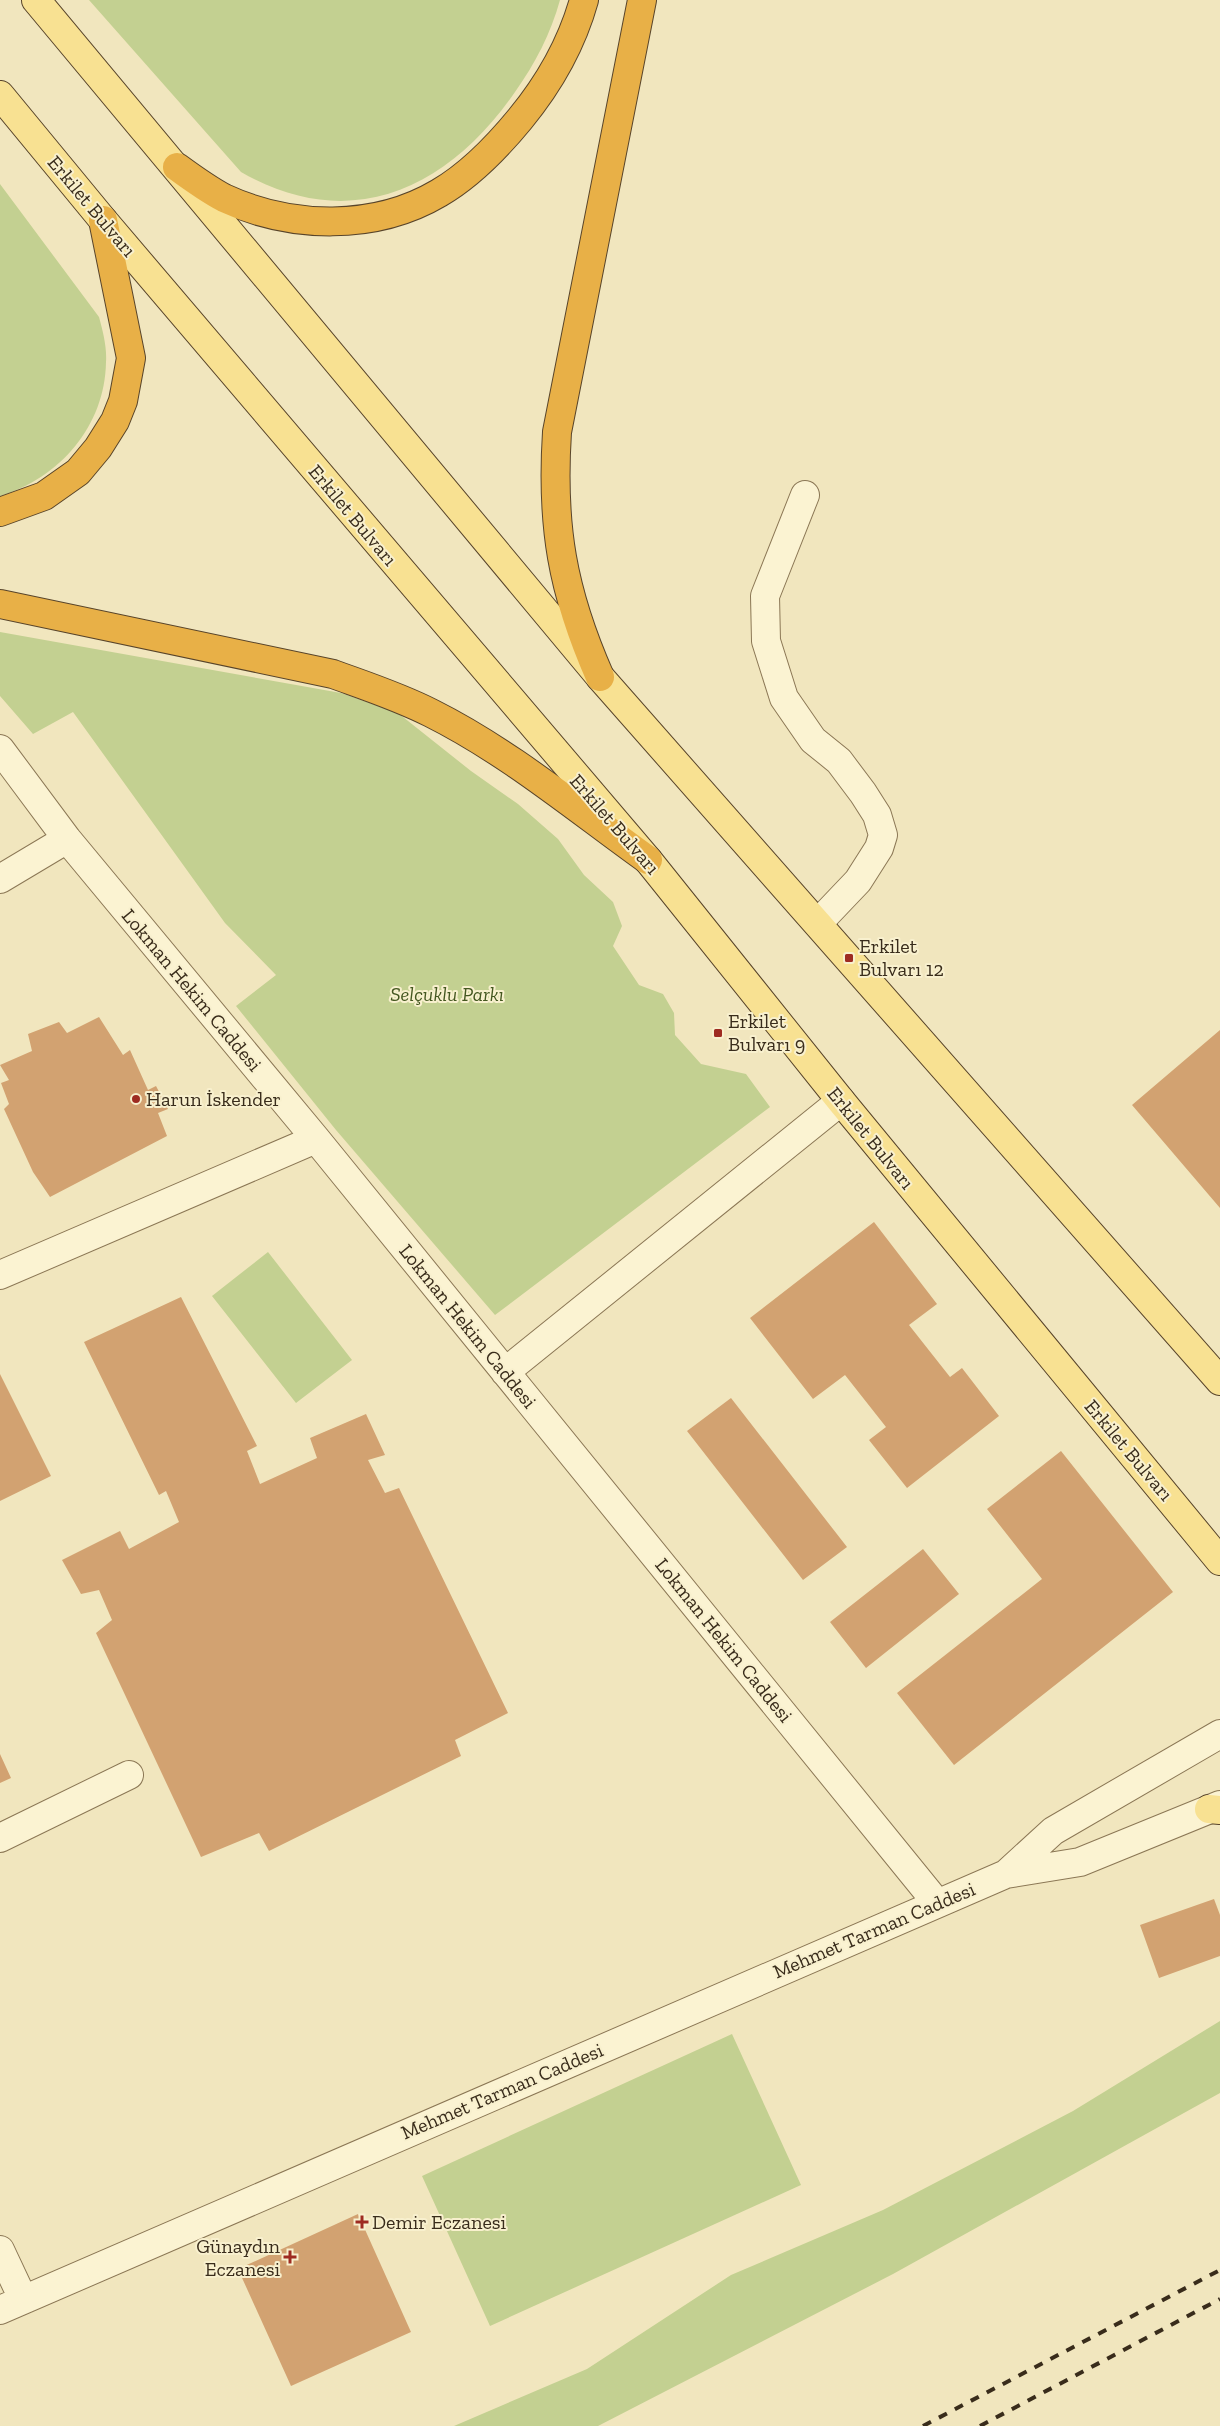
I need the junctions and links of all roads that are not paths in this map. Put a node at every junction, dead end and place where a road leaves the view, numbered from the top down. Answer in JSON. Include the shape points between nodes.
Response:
{"nodes":[{"id":1,"x":36,"y":0,"type":"edge"},
{"id":2,"x":584,"y":0,"type":"edge"},
{"id":3,"x":642,"y":0,"type":"edge"},
{"id":4,"x":0,"y":95,"type":"edge"},
{"id":5,"x":177,"y":167,"type":"junction"},
{"id":6,"x":103,"y":220,"type":"junction"},
{"id":7,"x":805,"y":495,"type":"dead end"},
{"id":8,"x":0,"y":512,"type":"edge"},
{"id":9,"x":0,"y":604,"type":"edge"},
{"id":10,"x":600,"y":677,"type":"junction"},
{"id":11,"x":0,"y":749,"type":"edge"},
{"id":12,"x":67,"y":839,"type":"junction"},
{"id":13,"x":648,"y":860,"type":"junction"},
{"id":14,"x":0,"y":879,"type":"edge"},
{"id":15,"x":818,"y":923,"type":"junction"},
{"id":16,"x":841,"y":1101,"type":"junction"},
{"id":17,"x":316,"y":1139,"type":"junction"},
{"id":18,"x":0,"y":1275,"type":"edge"},
{"id":19,"x":505,"y":1372,"type":"junction"},
{"id":20,"x":1220,"y":1381,"type":"edge"},
{"id":21,"x":1220,"y":1561,"type":"edge"},
{"id":22,"x":1220,"y":1734,"type":"edge"},
{"id":23,"x":129,"y":1775,"type":"dead end"},
{"id":24,"x":1216,"y":1808,"type":"edge"},
{"id":25,"x":0,"y":1838,"type":"edge"},
{"id":26,"x":1006,"y":1874,"type":"junction"},
{"id":27,"x":937,"y":1902,"type":"junction"},
{"id":28,"x":0,"y":2250,"type":"edge"},
{"id":29,"x":12,"y":2304,"type":"edge"}],
"edges":[{"from":1,"to":5,"type":"main road"},
{"from":2,"to":5,"type":"highway","via":[[571,37],[533,103],[505,137],[457,181],[415,206],[361,219],[324,221],[277,215],[224,197]]},
{"from":3,"to":10,"type":"highway","via":[[556,441],[554,477],[561,562],[583,640]]},
{"from":4,"to":6,"type":"main road","name":"Erkilet Bulvarı"},
{"from":5,"to":10,"type":"main road"},
{"from":6,"to":8,"type":"highway","via":[[131,358],[123,401],[98,448],[78,472],[44,496]]},
{"from":6,"to":13,"type":"main road","name":"Erkilet Bulvarı"},
{"from":7,"to":15,"type":"street","via":[[765,596],[766,641],[784,698],[813,740],[839,761],[863,793],[877,815],[883,836],[880,848],[858,882]]},
{"from":9,"to":13,"type":"highway","via":[[332,674],[383,692],[431,713],[479,741]]},
{"from":10,"to":15,"type":"main road"},
{"from":11,"to":12,"type":"street","name":"Lokman Hekim Caddesi"},
{"from":12,"to":14,"type":"street"},
{"from":12,"to":17,"type":"street","name":"Lokman Hekim Caddesi"},
{"from":13,"to":16,"type":"main road","name":"Erkilet Bulvarı"},
{"from":15,"to":20,"type":"main road"},
{"from":16,"to":19,"type":"street"},
{"from":16,"to":21,"type":"main road","name":"Erkilet Bulvarı"},
{"from":17,"to":18,"type":"street"},
{"from":17,"to":19,"type":"street","name":"Lokman Hekim Caddesi"},
{"from":19,"to":27,"type":"street","name":"Lokman Hekim Caddesi"},
{"from":22,"to":26,"type":"street","name":"Mehmet Tarman Caddesi","via":[[1053,1831]]},
{"from":23,"to":25,"type":"street"},
{"from":24,"to":26,"type":"street","name":"Mehmet Tarman Caddesi","via":[[1080,1862]]},
{"from":26,"to":27,"type":"street","name":"Mehmet Tarman Caddesi"},
{"from":27,"to":29,"type":"street","name":"Mehmet Tarman Caddesi"},
{"from":28,"to":29,"type":"street"}]}
